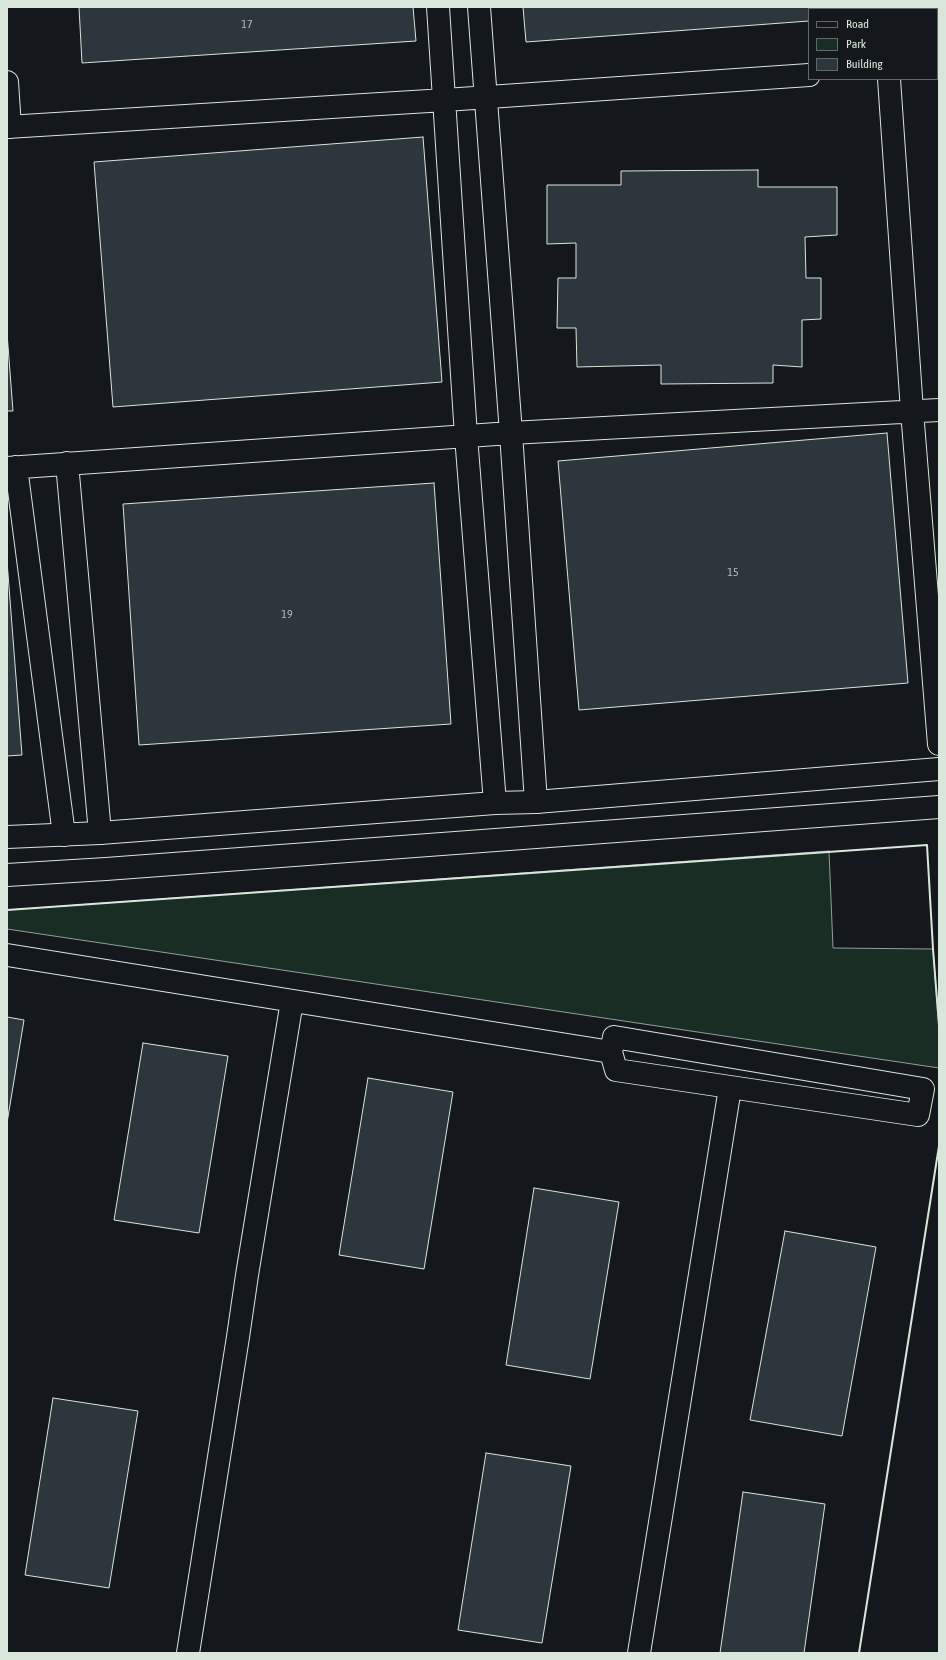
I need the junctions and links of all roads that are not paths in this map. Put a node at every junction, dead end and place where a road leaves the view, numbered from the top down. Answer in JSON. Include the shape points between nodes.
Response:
{"nodes":[{"id":1,"x":438,"y":7,"type":"edge"},
{"id":2,"x":479,"y":7,"type":"edge"},
{"id":3,"x":808,"y":75,"type":"edge"},
{"id":4,"x":889,"y":80,"type":"edge"},
{"id":5,"x":7,"y":82,"type":"edge"},
{"id":6,"x":486,"y":97,"type":"junction"},
{"id":7,"x":445,"y":100,"type":"junction"},
{"id":8,"x":9,"y":127,"type":"edge"},
{"id":9,"x":939,"y":410,"type":"edge"},
{"id":10,"x":912,"y":411,"type":"junction"},
{"id":11,"x":511,"y":433,"type":"junction"},
{"id":12,"x":466,"y":436,"type":"junction"},
{"id":13,"x":67,"y":464,"type":"junction"},
{"id":14,"x":11,"y":468,"type":"edge"},
{"id":15,"x":939,"y":744,"type":"edge"},
{"id":16,"x":939,"y":768,"type":"edge"},
{"id":17,"x":536,"y":802,"type":"junction"},
{"id":18,"x":495,"y":803,"type":"junction"},
{"id":19,"x":939,"y":807,"type":"edge"},
{"id":20,"x":100,"y":833,"type":"junction"},
{"id":21,"x":64,"y":835,"type":"junction"},
{"id":22,"x":7,"y":837,"type":"edge"},
{"id":23,"x":7,"y":875,"type":"edge"},
{"id":24,"x":7,"y":955,"type":"edge"},
{"id":25,"x":292,"y":1001,"type":"junction"},
{"id":26,"x":611,"y":1052,"type":"junction"},
{"id":27,"x":730,"y":1088,"type":"junction"},
{"id":28,"x":188,"y":1653,"type":"edge"},
{"id":29,"x":639,"y":1653,"type":"edge"}],
"edges":[{"from":1,"to":7,"type":"street"},
{"from":2,"to":6,"type":"street"},
{"from":3,"to":6,"type":"street"},
{"from":4,"to":10,"type":"street"},
{"from":5,"to":8,"type":"street"},
{"from":6,"to":7,"type":"street"},
{"from":6,"to":11,"type":"street"},
{"from":7,"to":8,"type":"street"},
{"from":7,"to":12,"type":"street"},
{"from":9,"to":10,"type":"street"},
{"from":10,"to":11,"type":"street"},
{"from":10,"to":15,"type":"street"},
{"from":11,"to":12,"type":"street"},
{"from":11,"to":17,"type":"street"},
{"from":12,"to":13,"type":"street"},
{"from":12,"to":18,"type":"street"},
{"from":13,"to":14,"type":"street"},
{"from":13,"to":20,"type":"street"},
{"from":14,"to":21,"type":"street"},
{"from":16,"to":17,"type":"street"},
{"from":17,"to":18,"type":"street"},
{"from":18,"to":20,"type":"street"},
{"from":19,"to":23,"type":"street"},
{"from":20,"to":21,"type":"street"},
{"from":21,"to":22,"type":"street"},
{"from":24,"to":25,"type":"street"},
{"from":25,"to":26,"type":"street"},
{"from":25,"to":28,"type":"street"},
{"from":26,"to":27,"type":"street","via":[[616,1070]]},
{"from":26,"to":27,"type":"street","via":[[614,1037],[923,1089],[918,1115]]},
{"from":27,"to":29,"type":"street"}]}
